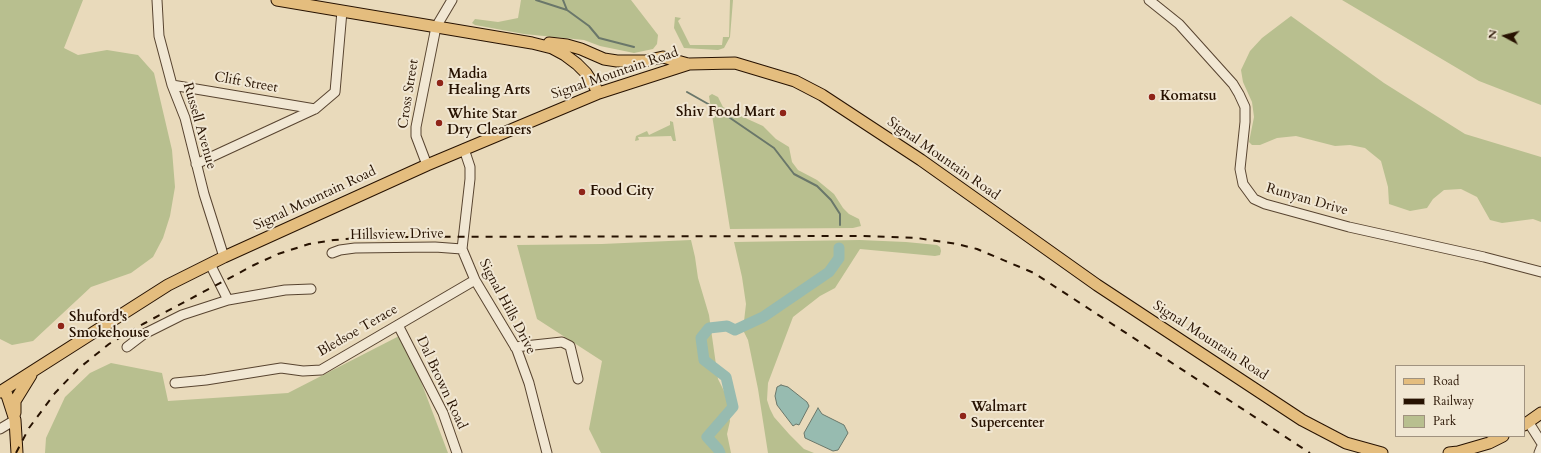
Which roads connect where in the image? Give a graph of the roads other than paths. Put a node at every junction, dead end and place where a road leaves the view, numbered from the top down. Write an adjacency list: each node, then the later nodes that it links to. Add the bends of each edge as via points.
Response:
1 (157, 0): 9 (street, Russell Avenue, via 159,36)
2 (277, 0): 5 (main road)
3 (452, 0): 6 (street, Cross Street)
4 (1149, 0): 19 (street, Runyan Drive, via 1179,24 1239,94 1245,107 1240,170 1243,184 1254,199 1264,204 1349,226)
5 (342, 11): 6 (main road); 11 (street, via 335,92)
6 (436, 27): 7 (main road); 14 (street, Cross Street, via 416,127 416,136)
7 (532, 42): 8 (main road, via 567,45 617,61 645,61 663,57); 10 (main road, via 565,55 586,73)
8 (688, 64): 10 (main road, Signal Mountain Road); 40 (main road, Signal Mountain Road, via 735,62 795,80 822,95 920,160 1098,285 1302,420 1346,443)
9 (172, 85): 11 (street, Clift Street); 13 (street, Russell Avenue, via 185,118)
10 (599, 92): 12 (main road, Signal Mountain Road)
11 (315, 109): 13 (street)
12 (464, 148): 14 (main road, Signal Mountain Road); 15 (street, Signal Hills Drive, via 470,167 470,179)
13 (196, 164): 17 (street, Russell Avenue)
14 (427, 165): 17 (main road, Signal Mountain Road)
15 (462, 248): 16 (street, Hillsview Drive, via 355,248); 20 (street, Signal Hills Drive)
16 (332, 253)
17 (224, 257): 18 (main road, Signal Mountain Road)
18 (210, 264): 22 (street); 26 (main road, Signal Mountain Road, via 168,285)
19 (1541, 272)
20 (474, 280): 23 (street, Bledsoe Terace); 25 (street, Signal Hills Drive)
21 (311, 289): 22 (street, via 285,290)
22 (228, 300): 24 (street, via 182,315 144,334)
23 (398, 325): 28 (street, Bledsoe Terace, via 321,370 281,368); 38 (street, Dal Brown Road, via 443,414)
24 (127, 346)
25 (516, 347): 27 (street, via 562,342 570,346); 39 (street, Signal Hills Drive, via 529,383)
26 (33, 372): 29 (main road, Signal Mountain Road); 31 (main road, via 16,402)
27 (578, 379)
28 (175, 383)
29 (3, 391): 31 (main road)
30 (1541, 413): 32 (main road)
31 (15, 420): 33 (street); 37 (main road)
32 (1526, 424): 35 (street)
33 (0, 429)
34 (1501, 437): 41 (main road, via 1489,443)
35 (1541, 442)
36 (1541, 448): 42 (street)
37 (17, 453)
38 (457, 453)
39 (547, 453)
40 (1382, 453)
41 (1449, 453)
42 (1539, 453)

